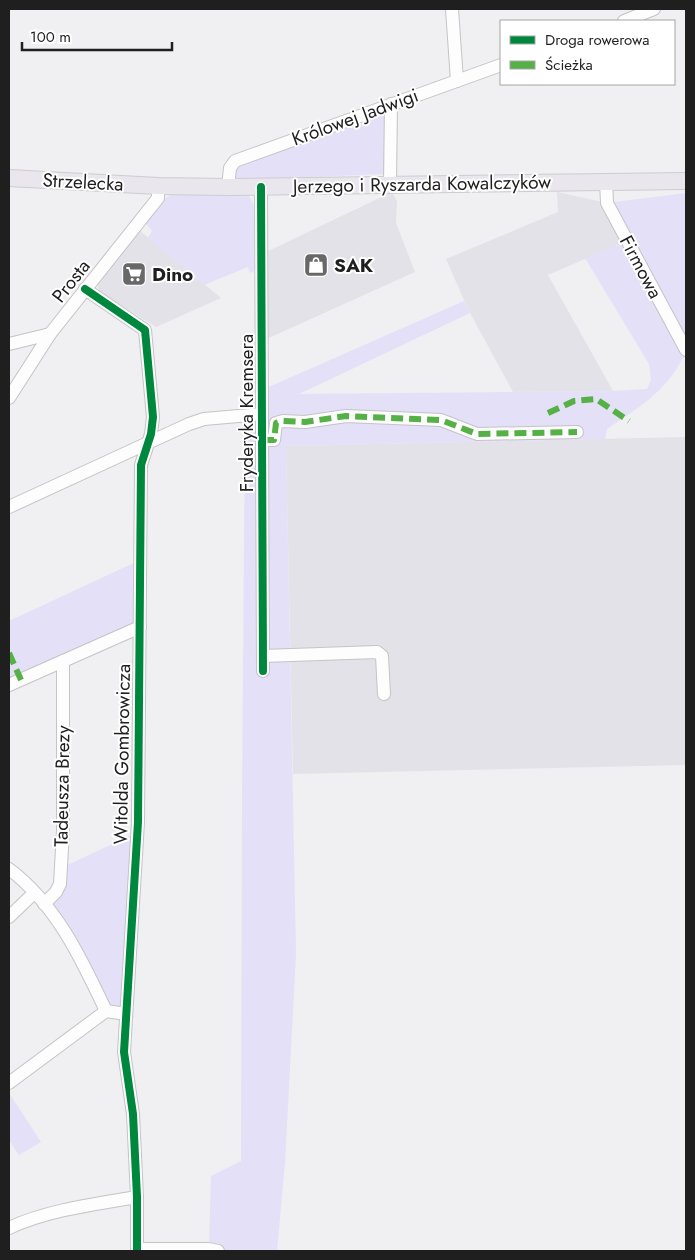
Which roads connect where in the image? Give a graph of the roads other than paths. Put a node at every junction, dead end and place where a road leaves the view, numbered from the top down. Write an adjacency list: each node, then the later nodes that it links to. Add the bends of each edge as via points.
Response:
1 (452, 9): 5 (street)
2 (654, 9): 3 (street)
3 (626, 20)
4 (500, 65): 5 (street, Królowej Jadwigi)
5 (457, 81): 6 (street, Królowej Jadwigi)
6 (391, 104): 10 (street); 13 (street, Królowej Jadwigi, via 235,161 230,168)
7 (9, 178): 11 (main road, Strzelecka)
8 (606, 181): 9 (main road, Jerzego i Ryszarda Kowalczyków); 10 (main road, Jerzego i Ryszarda Kowalczyków); 17 (street, Firmowa, via 607,203)
9 (686, 181)
10 (390, 184): 12 (main road, Jerzego i Ryszarda Kowalczyków)
11 (158, 186): 13 (main road, Jerzego i Ryszarda Kowalczyków); 14 (street, Prosta, via 158,198)
12 (261, 186): 13 (main road, Jerzego i Ryszarda Kowalczyków); 19 (street, Fryderyka Kremsera)
13 (228, 187)
14 (85, 289): 15 (street, Prosta); 22 (street, Witolda Gombrowicza, via 145,330 152,417)
15 (50, 334): 16 (street); 18 (street, Prosta)
16 (9, 344)
17 (686, 350)
18 (9, 398)
19 (262, 414): 21 (street, Fryderyka Kremsera); 22 (street, Fryderyka Kremsera, via 204,419)
20 (577, 432): 21 (street, via 477,434 441,420 346,416 283,421 276,423 274,440)
21 (262, 440): 25 (street, Fryderyka Kremsera)
22 (149, 442): 23 (street, Fryderyka Kremsera); 24 (street, Witolda Gombrowicza, via 141,465)
23 (9, 507)
24 (140, 627): 26 (street); 35 (street, Witolda Gombrowicza, via 138,822)
25 (263, 656): 27 (street, Fryderyka Kremsera); 29 (street, via 377,652 382,656)
26 (63, 661): 28 (street); 32 (street, Tadeusza Brezy, via 60,884)
27 (263, 671)
28 (9, 685)
29 (384, 694)
30 (9, 869): 31 (street)
31 (34, 893): 32 (street); 33 (street)
32 (44, 904): 34 (street, via 83,960)
33 (9, 917)
34 (106, 1011): 35 (street); 36 (street)
35 (126, 1014): 37 (street, Witolda Gombrowicza, via 124,1052 133,1114)
36 (9, 1083)
37 (137, 1196): 38 (street, via 49,1215); 39 (street, Witolda Gombrowicza)
38 (9, 1228)
39 (137, 1250): 40 (street)
40 (218, 1251)

